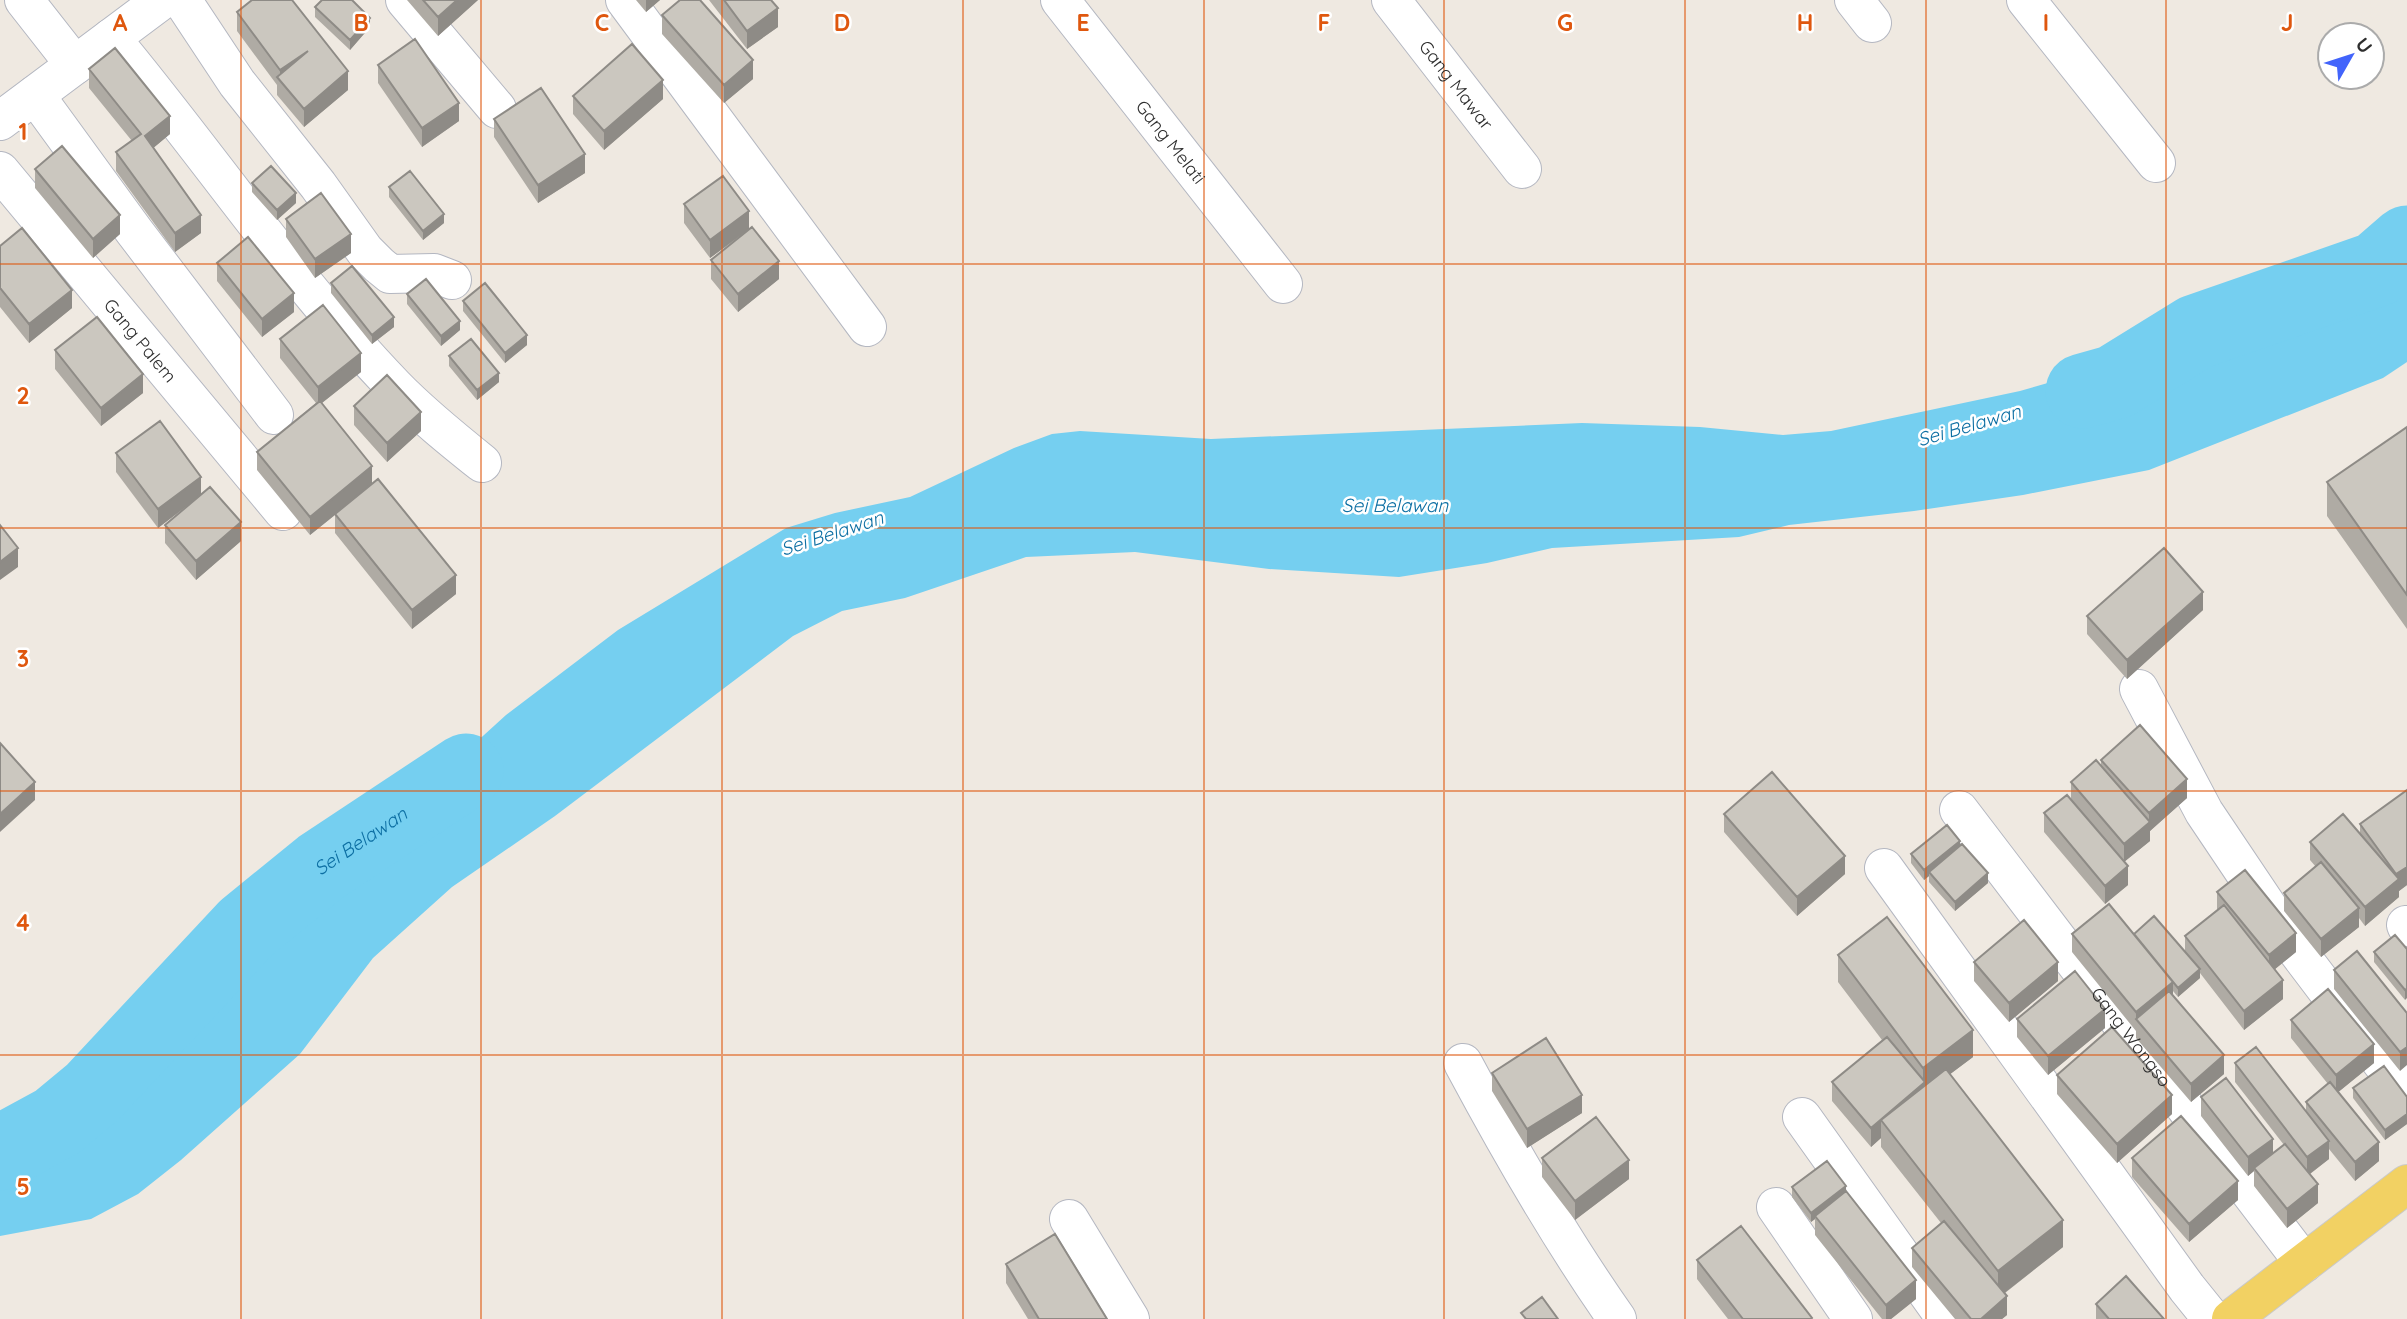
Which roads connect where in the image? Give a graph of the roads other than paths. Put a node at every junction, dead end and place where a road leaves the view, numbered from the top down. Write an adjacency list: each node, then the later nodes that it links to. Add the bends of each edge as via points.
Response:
1 (24, 0): 10 (street)
2 (162, 0): 9 (street)
3 (181, 0): 17 (street, via 237,83 365,251 390,274 434,273)
4 (405, 0): 12 (street)
5 (625, 0): 19 (street)
6 (1060, 0): 18 (street, Gang Melati)
7 (1391, 0): 15 (street, Gang Mawar)
8 (2026, 0): 14 (street)
9 (111, 38): 10 (street); 21 (street, via 337,323 404,396)
10 (75, 65): 11 (street)
11 (35, 95): 13 (street); 20 (street)
12 (497, 109)
13 (0, 121)
14 (2156, 163)
15 (1522, 169)
16 (0, 171): 22 (street, Gang Palem)
17 (452, 280)
18 (1283, 284)
19 (867, 327)
20 (274, 415)
21 (482, 463)
22 (283, 511)
23 (2139, 690): 27 (street, via 2204,812 2298,952)
24 (1959, 810): 32 (street, Gang Wongso)
25 (1884, 867): 37 (street)
26 (1463, 1063): 34 (street, via 1584,1272)
27 (2407, 1096)
28 (1802, 1117): 36 (street)
29 (2407, 1184): 32 (main road)
30 (1776, 1207): 35 (street)
31 (1069, 1219): 33 (street)
32 (2304, 1263): 38 (main road)
33 (1130, 1319)
34 (1617, 1319)
35 (1853, 1319)
36 (1946, 1319)
37 (2212, 1319)
38 (2231, 1319)

